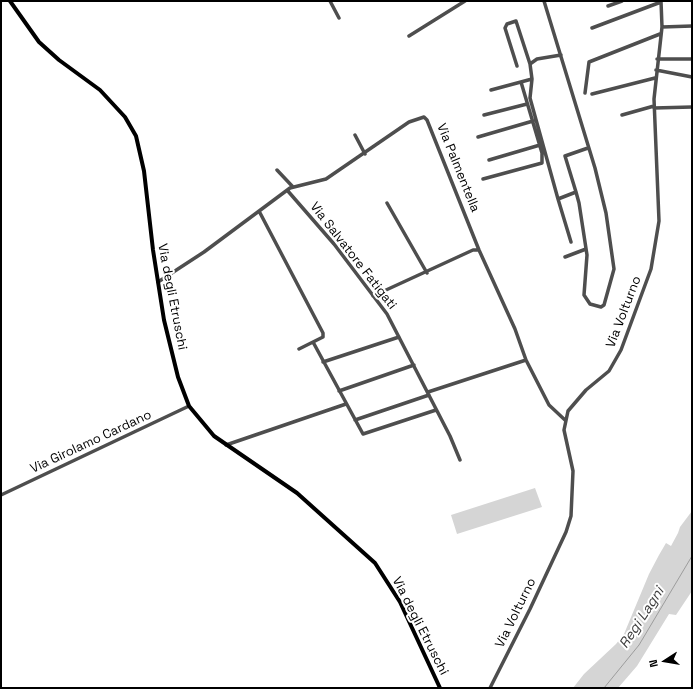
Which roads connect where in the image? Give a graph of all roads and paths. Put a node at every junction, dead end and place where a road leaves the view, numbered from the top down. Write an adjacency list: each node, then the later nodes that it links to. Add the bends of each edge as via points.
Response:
1 (10, 1): 52 (main road, Via degli Etruschi, via 48,51 100,90 132,128 142,158)
2 (330, 1): 8 (street)
3 (465, 1): 13 (street)
4 (544, 1): 14 (street)
5 (622, 1): 7 (street)
6 (661, 1): 10 (street, Via Volturno); 11 (street)
7 (608, 6)
8 (339, 18)
9 (692, 26): 10 (street)
10 (662, 27): 12 (street, Via Volturno)
11 (592, 28)
12 (660, 34): 15 (street, Via Volturno); 25 (street, via 589,62)
13 (409, 36)
14 (561, 55): 17 (street, via 537,59); 36 (street)
15 (657, 59): 16 (street); 19 (street, Via Volturno)
16 (692, 59)
17 (530, 64): 18 (street, via 516,21 507,24 505,28); 22 (street)
18 (517, 66)
19 (656, 70): 20 (street); 21 (street, Via Volturno)
20 (692, 77)
21 (655, 78): 26 (street); 28 (street, Via Volturno)
22 (532, 79): 23 (street); 44 (street, via 530,98)
23 (521, 82): 24 (street); 27 (street)
24 (491, 90)
25 (585, 93)
26 (592, 94)
27 (527, 104): 30 (street); 32 (street)
28 (654, 107): 29 (street); 31 (street); 66 (street, Via Volturno, via 659,222 651,269 621,350 609,371 586,390 568,411)
29 (692, 107)
30 (484, 115)
31 (622, 115)
32 (532, 121): 34 (street); 35 (street)
33 (355, 134): 37 (street)
34 (478, 137)
35 (540, 145): 38 (street); 40 (street, via 542,163)
36 (588, 148): 43 (street, via 565,156); 48 (street, via 606,213 614,269 604,305 601,307 590,304 584,295)
37 (364, 154): 41 (street, Via Palmentella, via 326,179); 49 (street, Via Palmentella, via 409,122 421,117 426,118)
38 (489, 160)
39 (277, 170): 41 (street)
40 (483, 179)
41 (292, 187): 42 (street, Via Palmentella)
42 (287, 190): 46 (street, Via Palmentella); 53 (street, Via Salvatore Fatigati, via 334,244)
43 (576, 192): 44 (street); 48 (street)
44 (558, 199): 47 (street)
45 (387, 203): 51 (street)
46 (259, 211): 52 (street, Via Palmentella); 55 (street, via 323,333 323,337)
47 (571, 242)
48 (586, 249): 50 (street)
49 (479, 250): 51 (street, via 473,250); 57 (street, Via Palmentella, via 515,329)
50 (565, 258)
51 (427, 273): 53 (street)
52 (158, 282): 63 (main road, Via degli Etruschi, via 168,338 182,388)
53 (373, 296): 54 (street, Via Salvatore Fatigati)
54 (399, 337): 58 (street); 59 (street, Via Salvatore Fatigati)
55 (313, 342): 56 (street); 58 (street)
56 (300, 349)
57 (526, 360): 61 (street); 66 (street, Via Palmentella, via 550,405)
58 (323, 362): 60 (street)
59 (414, 365): 60 (street); 61 (street, Via Salvatore Fatigati)
60 (339, 391): 62 (street)
61 (428, 393): 64 (street, Via Salvatore Fatigati); 65 (street)
62 (346, 404): 65 (street); 67 (street)
63 (190, 406): 67 (main road, Via degli Etruschi, via 214,436); 69 (street, Via Girolamo Cardano)
64 (436, 410): 65 (street, via 364,434); 68 (street, Via Salvatore Fatigati, via 458,451)
65 (355, 420)
66 (565, 420): 71 (street, Via Volturno, via 564,430 573,471 570,516 566,532)
67 (226, 445): 70 (main road, Via degli Etruschi, via 297,493 375,563 400,602)
68 (460, 460)
69 (1, 495)
70 (440, 688)
71 (490, 688)

